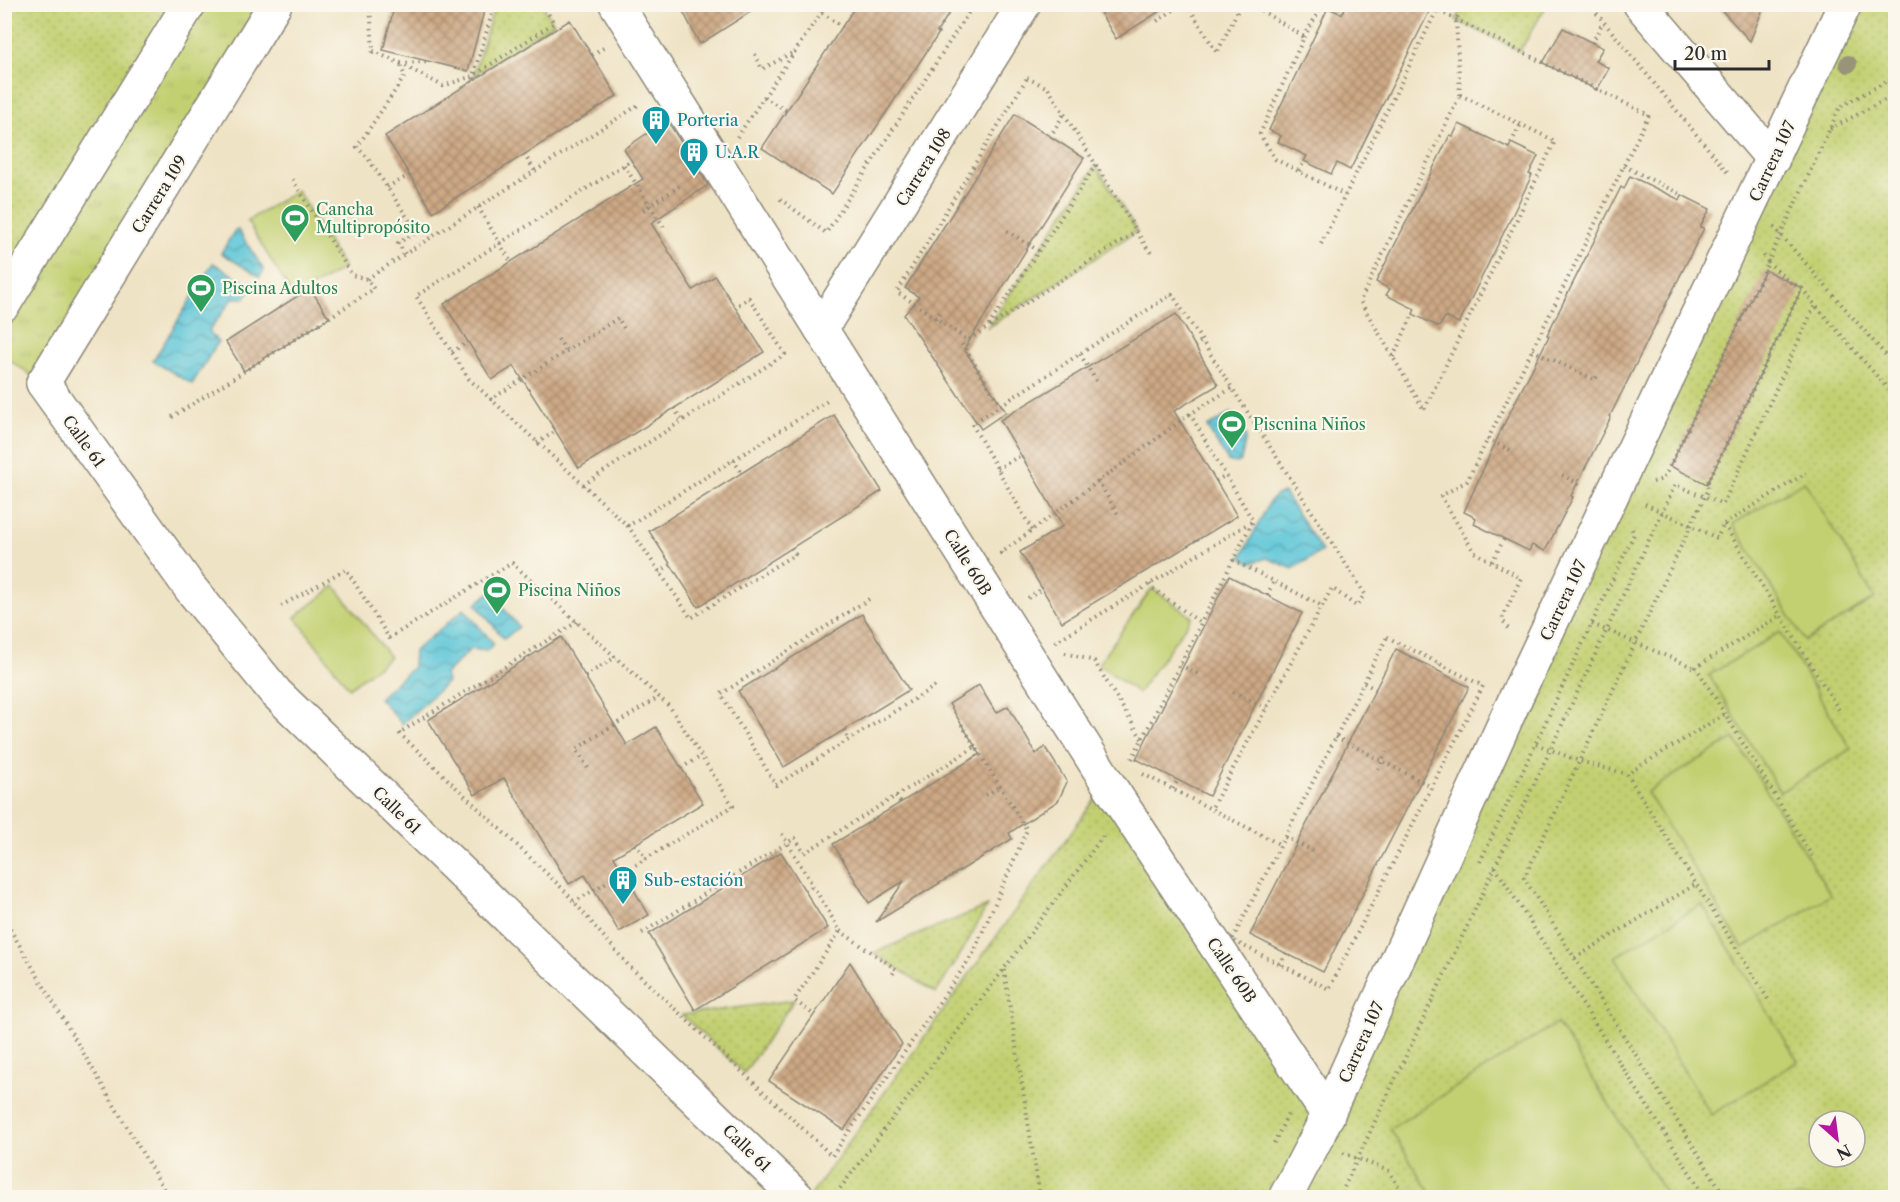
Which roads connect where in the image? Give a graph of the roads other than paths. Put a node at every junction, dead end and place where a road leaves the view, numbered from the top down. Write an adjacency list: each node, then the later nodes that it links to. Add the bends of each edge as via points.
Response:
1 (189, 4): 8 (street)
2 (275, 4): 10 (street, Carrera 109)
3 (616, 4): 9 (street, Calle 60B)
4 (1024, 4): 9 (street, Carrera 108)
5 (1640, 4): 7 (street)
6 (1845, 4): 7 (street, Carrera 107)
7 (1773, 159): 11 (street, Carrera 107, via 1517,695)
8 (4, 304)
9 (821, 330): 11 (street, Calle 60B, via 1107,782)
10 (43, 383): 12 (street, Calle 61, via 191,589 276,693)
11 (1328, 1114): 13 (street, Carrera 107)
12 (798, 1197)
13 (1285, 1197)

